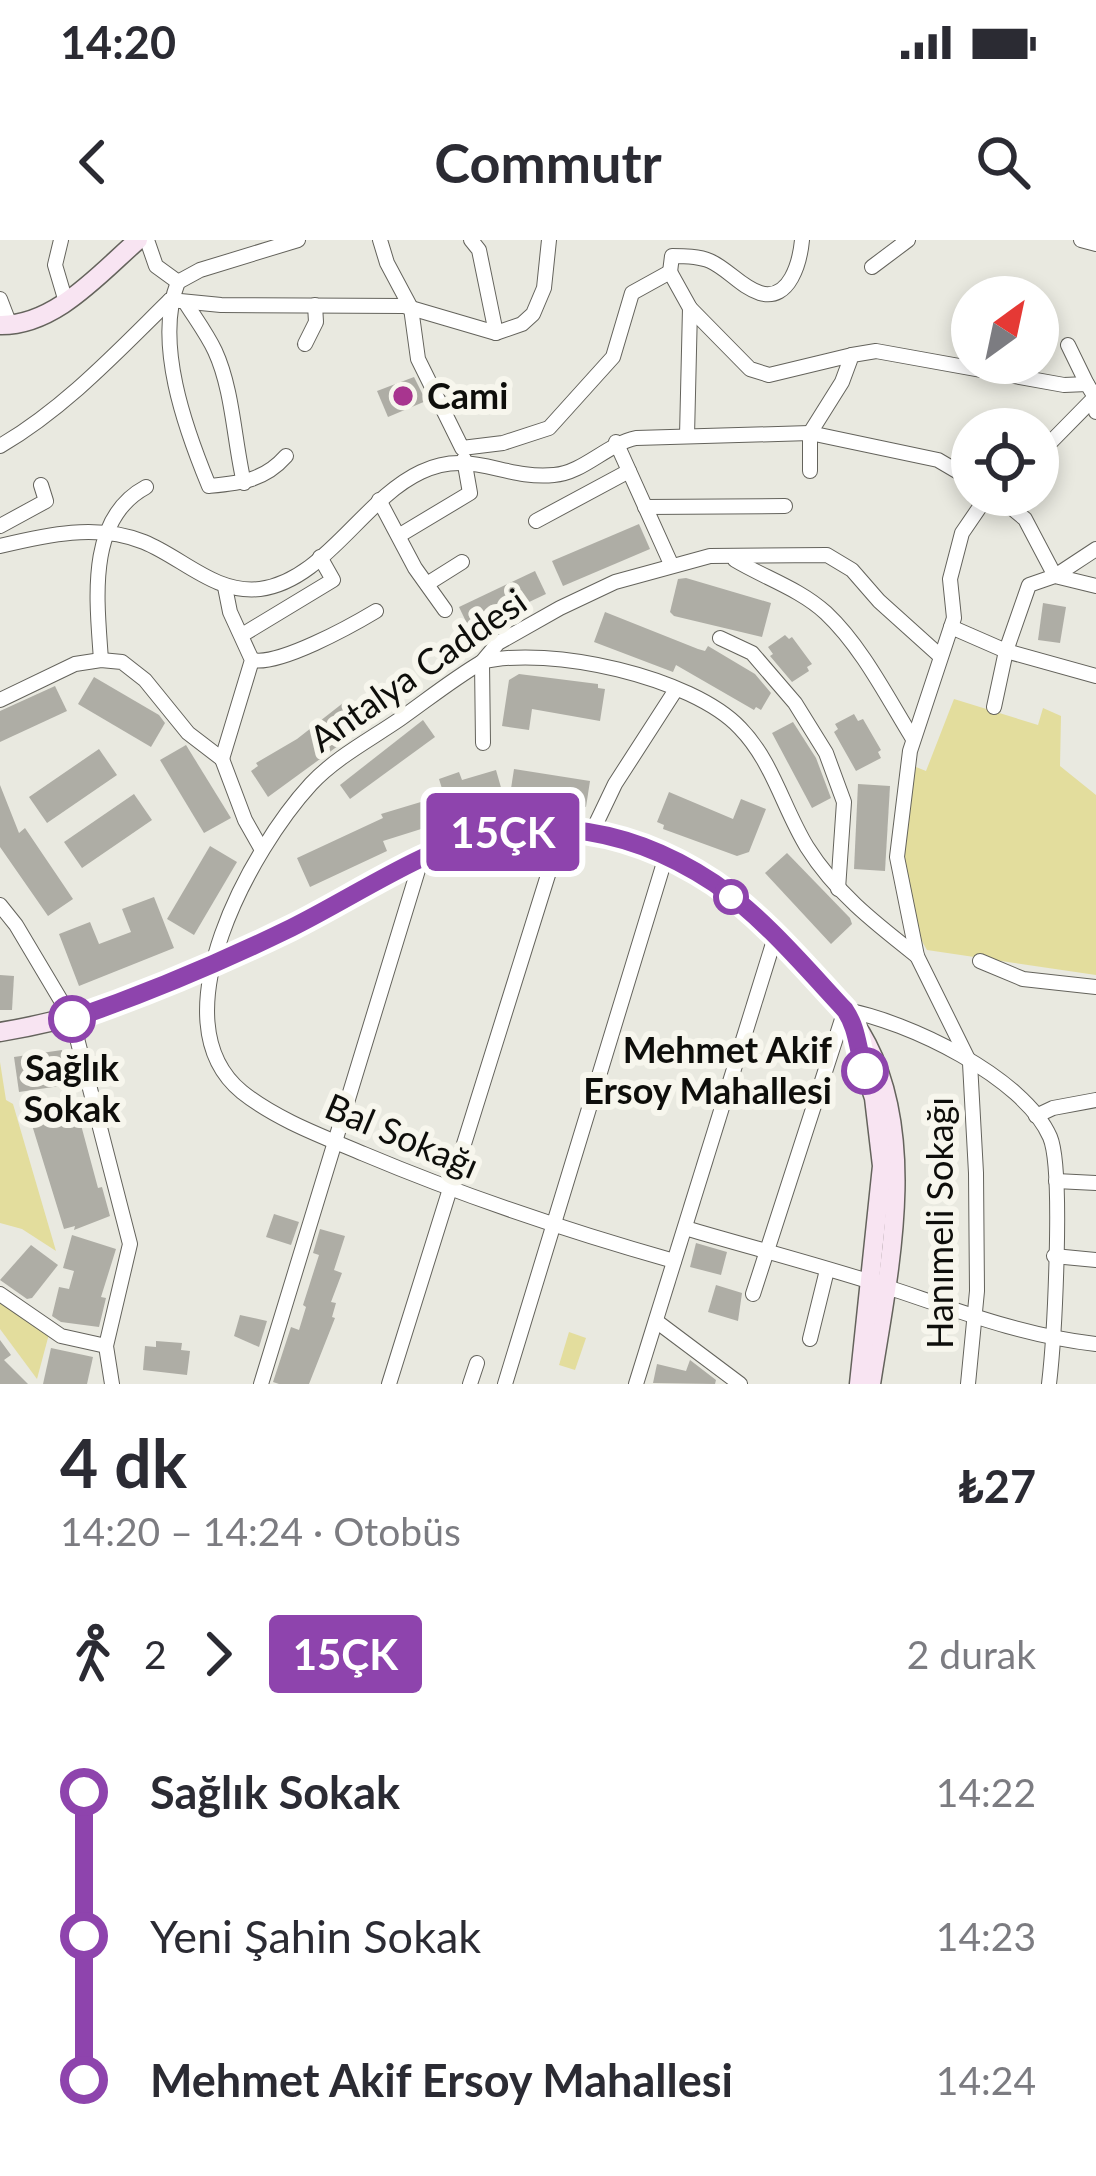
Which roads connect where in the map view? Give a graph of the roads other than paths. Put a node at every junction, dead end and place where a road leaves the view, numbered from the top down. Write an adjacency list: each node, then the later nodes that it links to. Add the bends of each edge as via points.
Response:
1 (61, 240): 18 (street, via 55,265)
2 (137, 240): 18 (main road)
3 (147, 240): 15 (street, via 156,266)
4 (298, 240): 12 (street)
5 (380, 240): 20 (street)
6 (471, 240): 23 (street)
7 (549, 240): 23 (street, via 533,314)
8 (802, 240): 13 (street, via 789,281 763,294 708,260)
9 (908, 240): 14 (street)
10 (1081, 240): 11 (street)
11 (1096, 244)
12 (256, 246): 15 (street)
13 (671, 256): 21 (street); 34 (street, via 632,293 613,357 549,428)
14 (872, 267)
15 (178, 282): 17 (street)
16 (0, 299): 22 (street)
17 (178, 301): 19 (street); 33 (street); 39 (street, via 215,352); 39 (street, via 166,337 195,452 209,486)
18 (66, 302): 22 (main road)
19 (315, 305): 20 (street); 24 (street)
20 (411, 308): 23 (street); 34 (street, via 418,358)
21 (690, 308): 26 (street, via 750,369 769,375); 31 (street)
22 (5, 325)
23 (496, 332)
24 (304, 344)
25 (1068, 345): 27 (street)
26 (852, 355): 27 (street, via 876,351); 30 (street)
27 (1092, 392): 28 (street); 29 (street)
28 (1096, 412)
29 (1059, 430)
30 (810, 433): 31 (street); 36 (street); 38 (street)
31 (687, 436): 32 (street)
32 (616, 442): 34 (street, via 562,475 532,476); 37 (street)
33 (0, 446)
34 (463, 455): 42 (street); 50 (street, via 470,494)
35 (286, 456): 39 (street)
36 (951, 468)
37 (629, 471): 44 (street); 47 (street)
38 (810, 471)
39 (244, 483)
40 (41, 485): 48 (street, via 46,501)
41 (146, 487): 49 (street, via 126,498)
42 (379, 500): 50 (street); 53 (street)
43 (785, 506): 44 (street)
44 (645, 507): 56 (street)
45 (975, 516): 63 (street, via 962,533 950,579)
46 (1021, 516): 57 (street)
47 (536, 521)
48 (0, 526)
49 (106, 532): 51 (street); 60 (street, via 143,541); 68 (street)
50 (400, 535): 58 (street)
51 (0, 546)
52 (1096, 549): 57 (street)
53 (320, 557): 60 (street, via 262,589); 64 (street, via 333,580)
54 (731, 557): 56 (street, Antalya Caddesi); 67 (street, Antalya Caddesi, via 826,555 853,570); 75 (street, via 827,614)
55 (462, 562): 58 (street)
56 (671, 564): 70 (street, Antalya Caddesi, via 560,608 498,643)
57 (1055, 576): 59 (street); 66 (street, via 1029,585)
58 (427, 584): 61 (street)
59 (1096, 586)
60 (225, 587): 64 (street)
61 (445, 610)
62 (376, 611): 69 (street, via 286,654)
63 (950, 627): 66 (street); 67 (street)
64 (242, 635): 69 (street)
65 (719, 638): 83 (street, via 752,653 826,752 844,802)
66 (1006, 651): 71 (street); 74 (street)
67 (939, 655): 75 (street)
68 (100, 660): 73 (street); 77 (street, via 122,662 145,680 188,733)
69 (252, 660): 77 (street)
70 (482, 662): 72 (street, via 550,658); 76 (street); 80 (street, Antalya Caddesi, via 315,779)
71 (1096, 676)
72 (675, 691): 79 (street); 83 (street, via 715,706 758,749 806,846)
73 (0, 700)
74 (994, 707)
75 (913, 739): 86 (street, via 897,857)
76 (483, 743)
77 (222, 759): 80 (street)
78 (563, 827): 79 (main road); 82 (main road, via 503,832); 99 (street)
79 (593, 830): 81 (main road)
80 (262, 850): 88 (street, Antalya Caddesi)
81 (665, 856): 85 (main road, via 716,885); 100 (street)
82 (422, 857): 88 (main road); 96 (street)
83 (838, 889): 86 (street)
84 (0, 905): 91 (street)
85 (775, 937): 90 (main road); 101 (street)
86 (917, 956): 93 (street)
87 (980, 961): 89 (street, via 1023,979)
88 (212, 966): 91 (main road); 96 (street, Bal Sokağı, via 216,1064 242,1092)
89 (1096, 987)
90 (845, 1010): 93 (street, via 878,1016); 102 (street); 107 (main road, via 877,1065 893,1120)
91 (72, 1019): 92 (main road); 115 (street, via 130,1244)
92 (0, 1031)
93 (970, 1063): 95 (street); 110 (street, Hanımeli Sokağı)
94 (1096, 1100): 95 (street)
95 (1036, 1116): 97 (street, via 1051,1139)
96 (337, 1142): 99 (street, Bal Sokağı); 119 (street)
97 (1056, 1181): 98 (street); 103 (street)
98 (1096, 1183)
99 (451, 1192): 100 (street, Bal Sokağı); 120 (street)
100 (553, 1227): 105 (street, Bal Sokağı); 122 (street)
101 (685, 1228): 102 (street); 105 (street)
102 (766, 1252): 106 (street); 109 (street)
103 (1054, 1256): 104 (street); 113 (street)
104 (1096, 1260)
105 (674, 1261): 111 (street)
106 (827, 1270): 107 (street); 112 (street)
107 (877, 1284): 110 (street); 124 (main road); 125 (main road)
108 (0, 1294): 115 (street, via 61,1336)
109 (753, 1294)
110 (974, 1318): 113 (street); 126 (street, Hanımeli Sokağı)
111 (656, 1321): 117 (street); 123 (street)
112 (810, 1339)
113 (1053, 1340): 114 (street); 127 (street)
114 (1096, 1344)
115 (106, 1346): 118 (street)
116 (477, 1363): 121 (street)
117 (731, 1381)
118 (112, 1384)
119 (261, 1384)
120 (389, 1384)
121 (470, 1384)
122 (505, 1384)
123 (636, 1384)
124 (859, 1384)
125 (871, 1384)
126 (968, 1384)
127 (1049, 1384)

